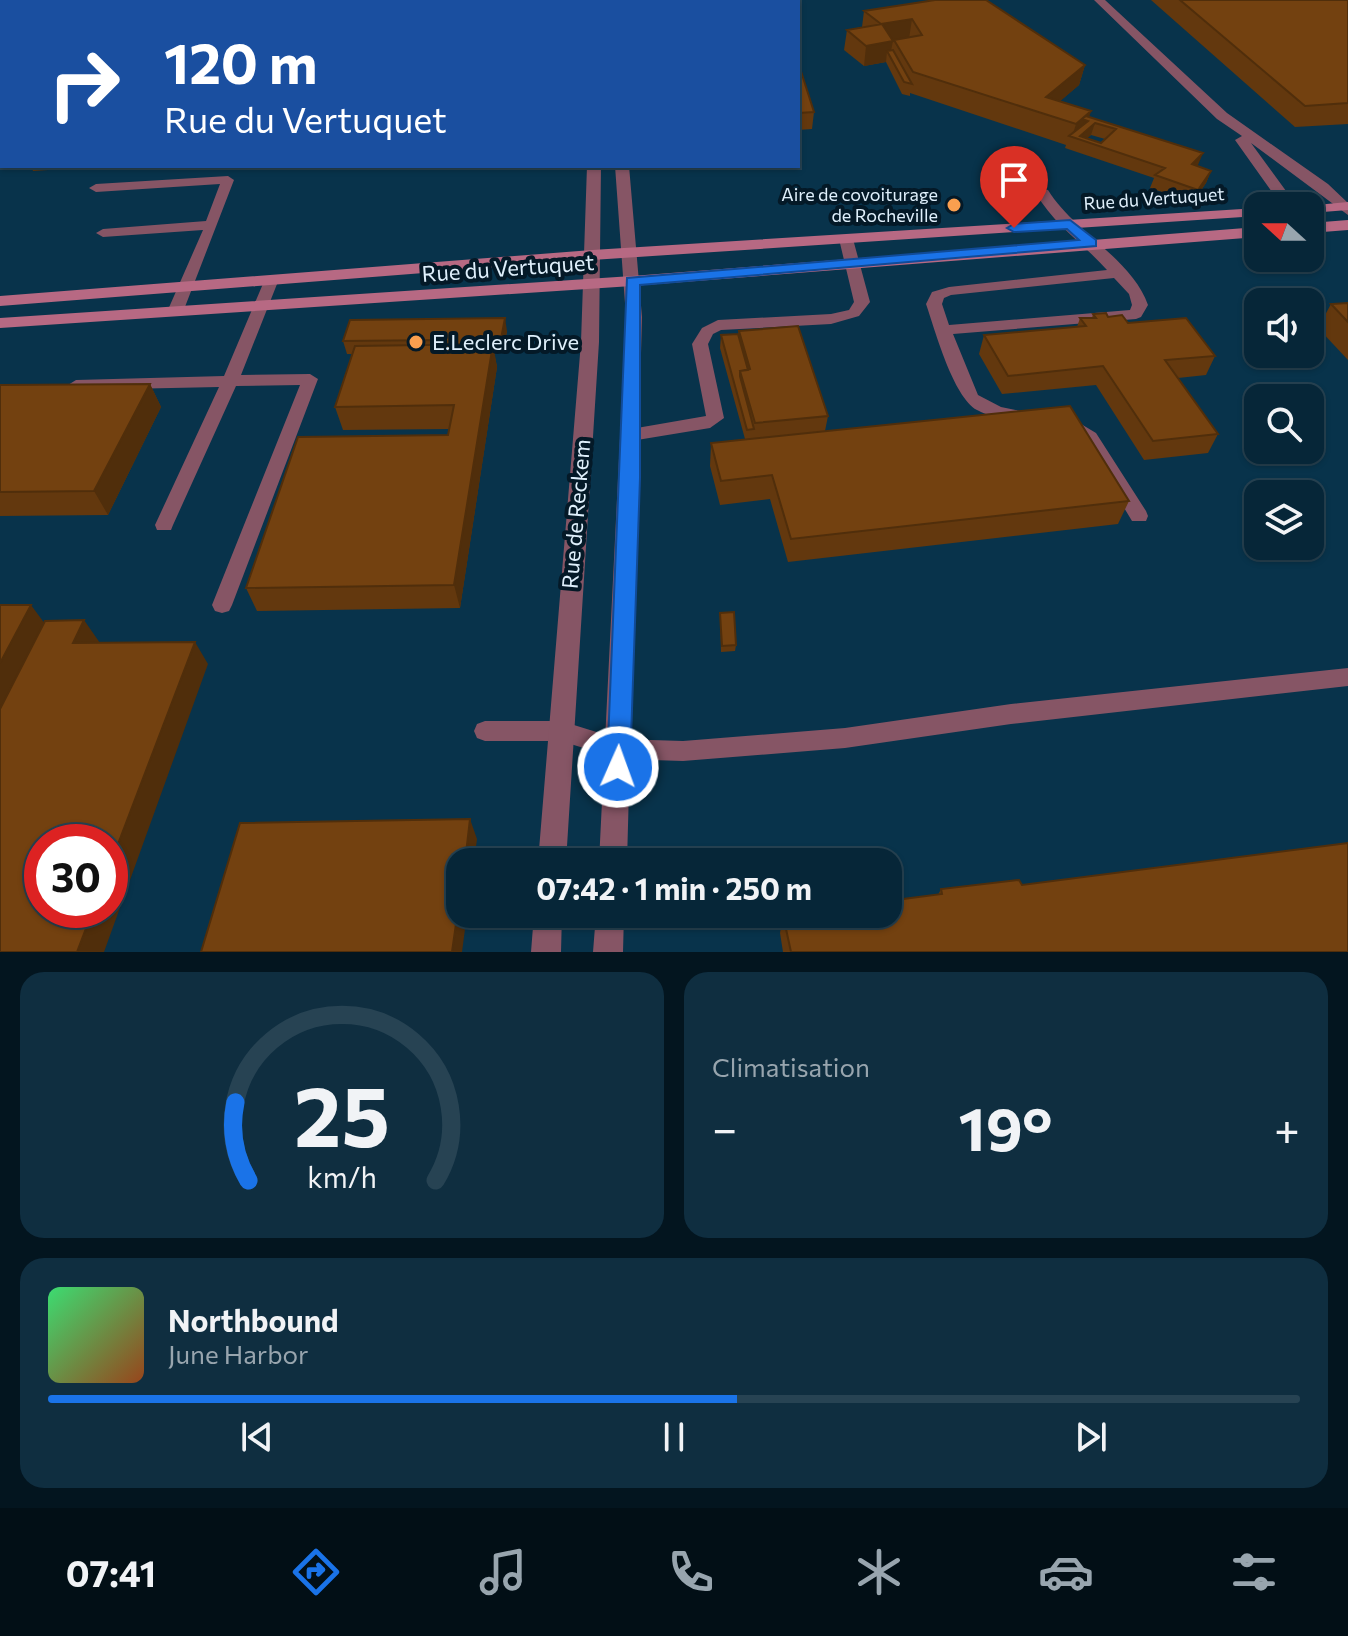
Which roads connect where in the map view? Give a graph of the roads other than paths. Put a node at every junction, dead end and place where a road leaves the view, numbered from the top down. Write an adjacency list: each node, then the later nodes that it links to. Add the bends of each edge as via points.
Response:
1 (1099, 0): 2 (street)
2 (1222, 116): 6 (street); 8 (street)
3 (594, 168): 20 (street, Rue de Reckem)
4 (622, 168): 19 (street)
5 (96, 188): 12 (lane, via 228,180)
6 (1279, 192)
7 (1043, 193): 11 (lane)
8 (1346, 208): 9 (street)
9 (1324, 209)
10 (1244, 213): 11 (street, Rue du Vertuquet)
11 (1070, 224): 17 (street, Rue du Vertuquet); 18 (lane)
12 (212, 225): 15 (lane); 26 (lane)
13 (1348, 225): 14 (street)
14 (1324, 227)
15 (103, 233)
16 (1244, 233): 18 (street, Rue du Vertuquet)
17 (846, 239): 19 (street, Rue du Vertuquet); 21 (lane)
18 (1091, 243): 21 (street, Rue du Vertuquet); 22 (lane)
19 (629, 252): 20 (street, Rue du Vertuquet); 24 (street)
20 (592, 255): 23 (street, Rue du Vertuquet); 25 (street, Rue de Reckem)
21 (854, 262): 24 (street, Rue du Vertuquet); 34 (lane, via 862,302 854,313 718,325 707,331 700,344 715,418)
22 (1116, 273): 31 (lane, via 949,291 937,295 934,304); 31 (lane, via 1136,293 1136,314)
23 (272, 279): 26 (street, Rue du Vertuquet); 28 (lane)
24 (632, 281): 25 (street, Rue du Vertuquet); 34 (street)
25 (591, 284): 28 (street, Rue du Vertuquet); 40 (street, Rue de Reckem)
26 (186, 286): 27 (street, Rue du Vertuquet); 29 (lane)
27 (0, 301)
28 (262, 307): 29 (street, Rue du Vertuquet); 32 (lane)
29 (175, 312): 30 (street, Rue du Vertuquet)
30 (0, 323)
31 (943, 330): 35 (lane, via 973,404 991,413 1073,425 1090,437)
32 (230, 379): 33 (lane); 36 (lane); 37 (lane, via 310,379)
33 (61, 385)
34 (631, 435): 41 (street)
35 (1139, 516)
36 (164, 525)
37 (222, 605)
38 (1348, 677): 41 (lane, via 845,738 683,751)
39 (485, 731): 40 (lane)
40 (561, 731): 41 (lane); 42 (street, Rue de Reckem)
41 (619, 749): 43 (street)
42 (553, 848)
43 (614, 848)
44 (547, 928): 46 (street)
45 (609, 928): 47 (street)
46 (546, 952)
47 (608, 952)

